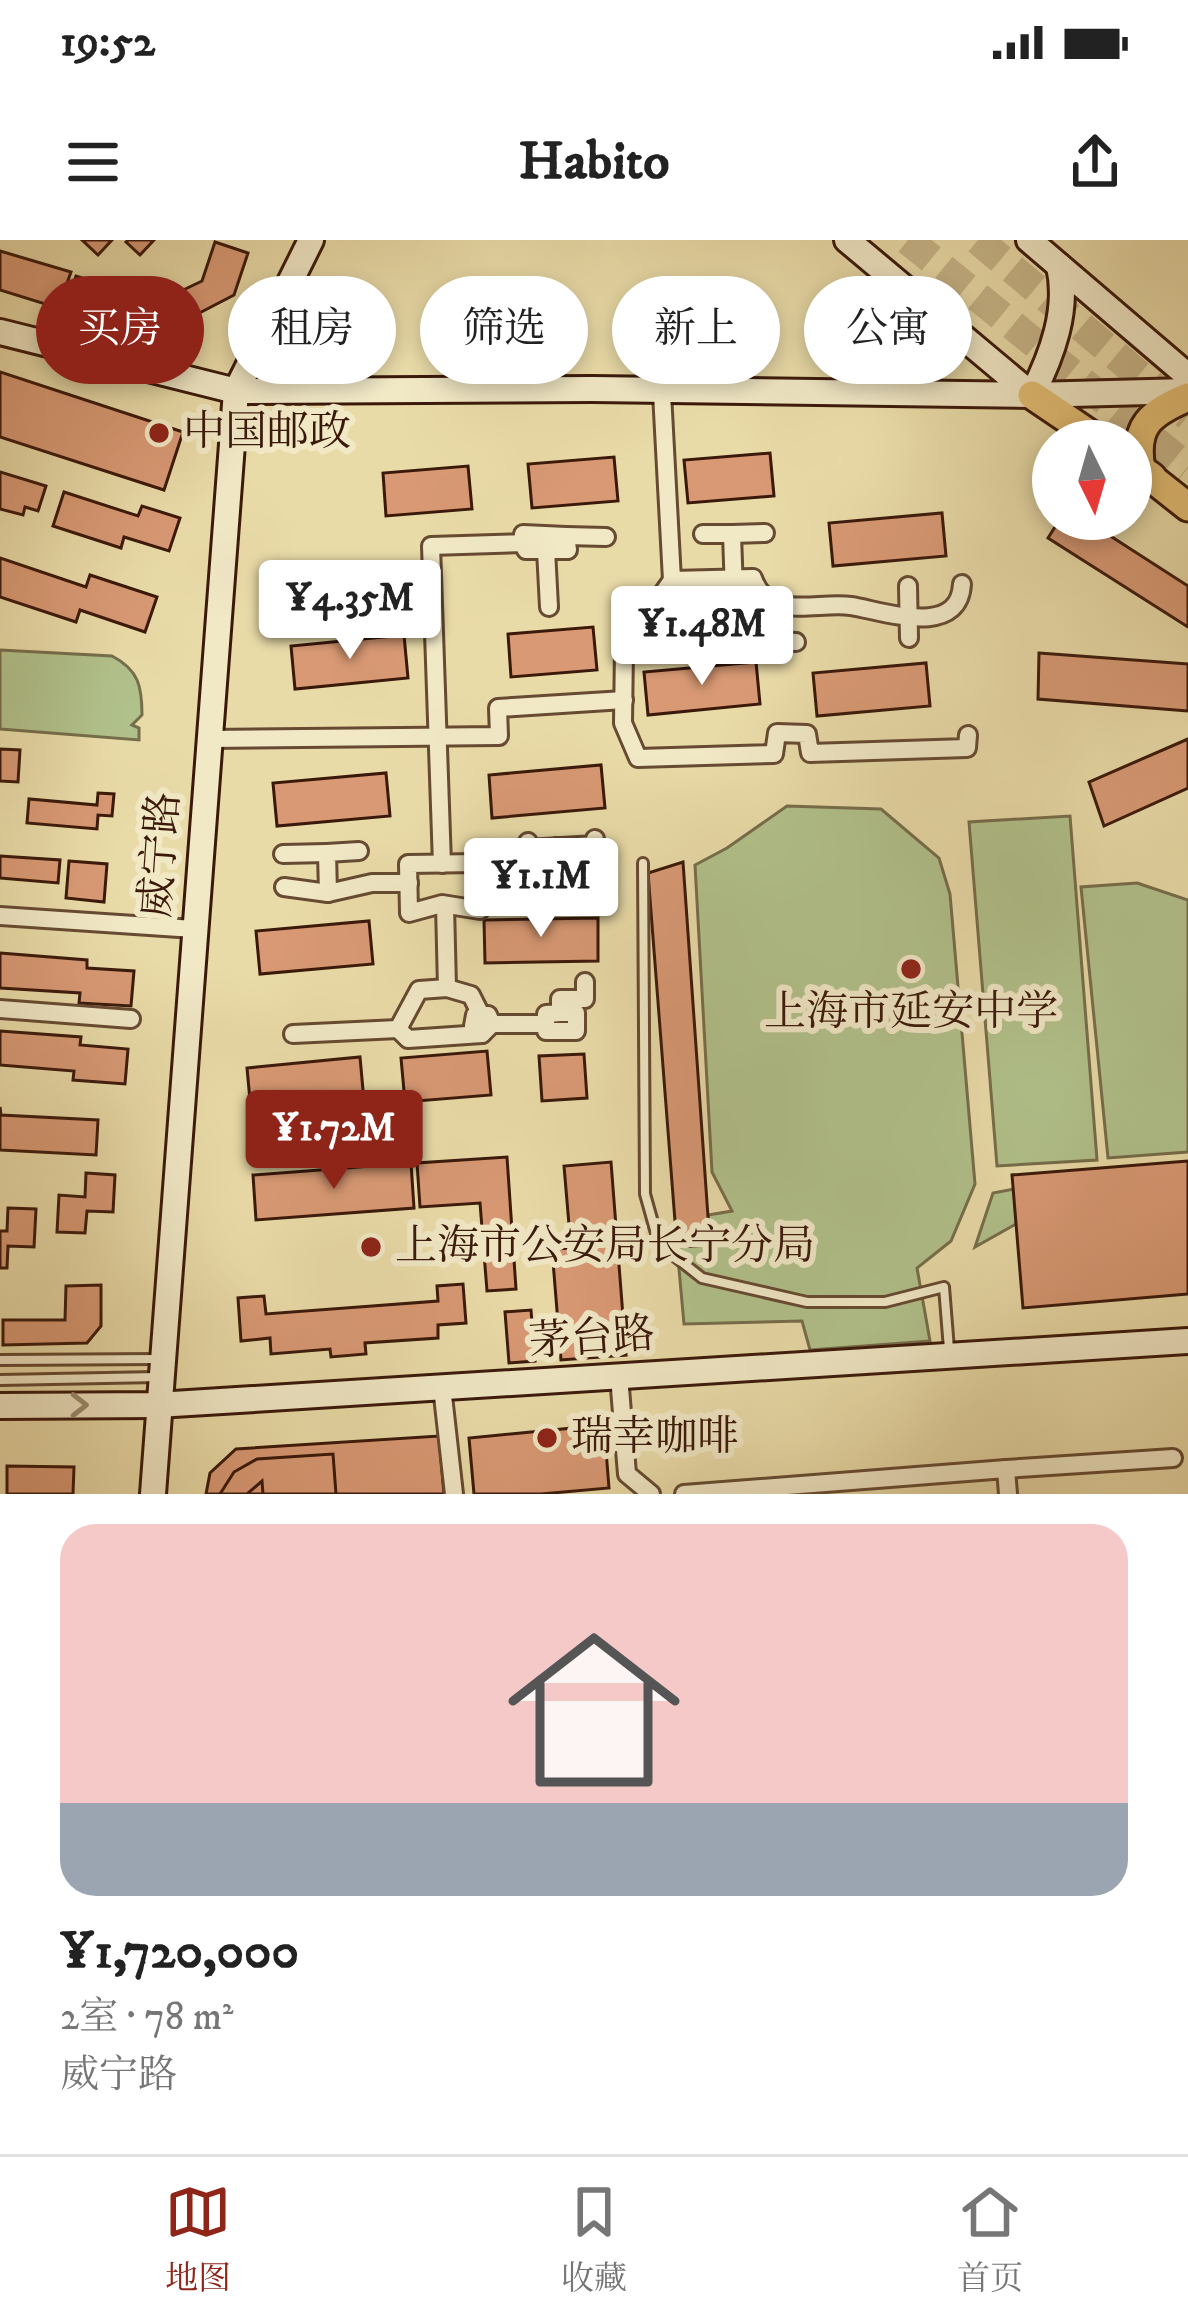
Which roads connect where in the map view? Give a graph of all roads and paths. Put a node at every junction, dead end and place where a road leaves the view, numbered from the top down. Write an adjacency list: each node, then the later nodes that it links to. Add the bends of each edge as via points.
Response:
1 (311, 240): 7 (main road, 威宁路)
2 (847, 240): 9 (main road)
3 (1029, 240): 4 (main road)
4 (1059, 266): 6 (main road); 9 (main road, via 1063,302)
5 (0, 332): 7 (main road)
6 (1188, 376)
7 (236, 392): 8 (main road); 32 (main road, 威宁路)
8 (662, 393): 9 (main road); 23 (street)
9 (1032, 394): 10 (main road); 11 (main road)
10 (1188, 394): 12 (main road)
11 (1070, 420)
12 (1147, 420)
13 (1152, 479): 14 (main road)
14 (1188, 508)
15 (765, 533): 17 (street)
16 (703, 534): 17 (street)
17 (732, 534): 22 (street)
18 (566, 536): 19 (street); 20 (street, via 523,534); 21 (street, via 568,550)
19 (606, 537)
20 (522, 543): 21 (street); 31 (street, via 431,545)
21 (547, 550): 26 (street)
22 (733, 579): 23 (street); 27 (street, via 753,578 758,592 787,606 848,596); 28 (street, via 735,621 762,640)
23 (672, 580): 29 (street, via 625,648)
24 (962, 584): 27 (street, via 953,608)
25 (908, 586): 27 (street)
26 (549, 607)
27 (910, 628)
28 (796, 642)
29 (624, 700): 30 (street, via 623,723 638,758 774,754 777,733 807,734 810,753 967,748); 31 (street, via 498,708 499,736)
30 (968, 734)
31 (438, 736): 32 (street); 40 (street)
32 (209, 739): 49 (main road, 威宁路)
33 (595, 839): 35 (street, via 596,845)
34 (528, 842): 35 (street, via 527,849)
35 (557, 847): 45 (street)
36 (358, 851): 37 (street)
37 (327, 853): 38 (street); 46 (street)
38 (283, 854)
39 (643, 863): 58 (lane, via 645,1194 659,1244 702,1278 808,1302 885,1303 944,1287)
40 (442, 864): 41 (street, via 479,863); 43 (street, via 408,864)
41 (481, 882): 45 (street); 47 (street, via 480,910)
42 (592, 882): 45 (street)
43 (409, 883): 46 (street); 47 (street, via 409,913)
44 (284, 887): 46 (street)
45 (560, 887)
46 (328, 893)
47 (445, 904): 51 (street)
48 (0, 916): 49 (street)
49 (194, 929): 60 (main road, 威宁路)
50 (585, 982): 55 (street, via 585,999 560,999 553,1019)
51 (447, 988): 54 (street, via 419,990); 55 (street, via 471,995)
52 (0, 1010): 53 (street)
53 (131, 1019)
54 (401, 1021): 55 (street, via 420,1025 420,1038); 56 (street)
55 (485, 1024)
56 (293, 1034)
57 (1188, 1341): 58 (main road, 茅台路)
58 (949, 1356): 61 (main road, 茅台路)
59 (0, 1360): 60 (lane)
60 (160, 1368): 62 (lane); 64 (main road, 威宁路)
61 (619, 1376): 63 (main road, 茅台路); 70 (street, via 627,1474)
62 (0, 1380)
63 (442, 1388): 64 (main road, 茅台路); 69 (street)
64 (158, 1405): 65 (main road, 茅台路, one-way to 64); 68 (main road, 威宁路)
65 (0, 1406)
66 (1173, 1458): 67 (street)
67 (1006, 1469): 71 (street); 72 (street)
68 (153, 1494)
69 (454, 1494)
70 (651, 1494)
71 (684, 1494)
72 (1008, 1494)

